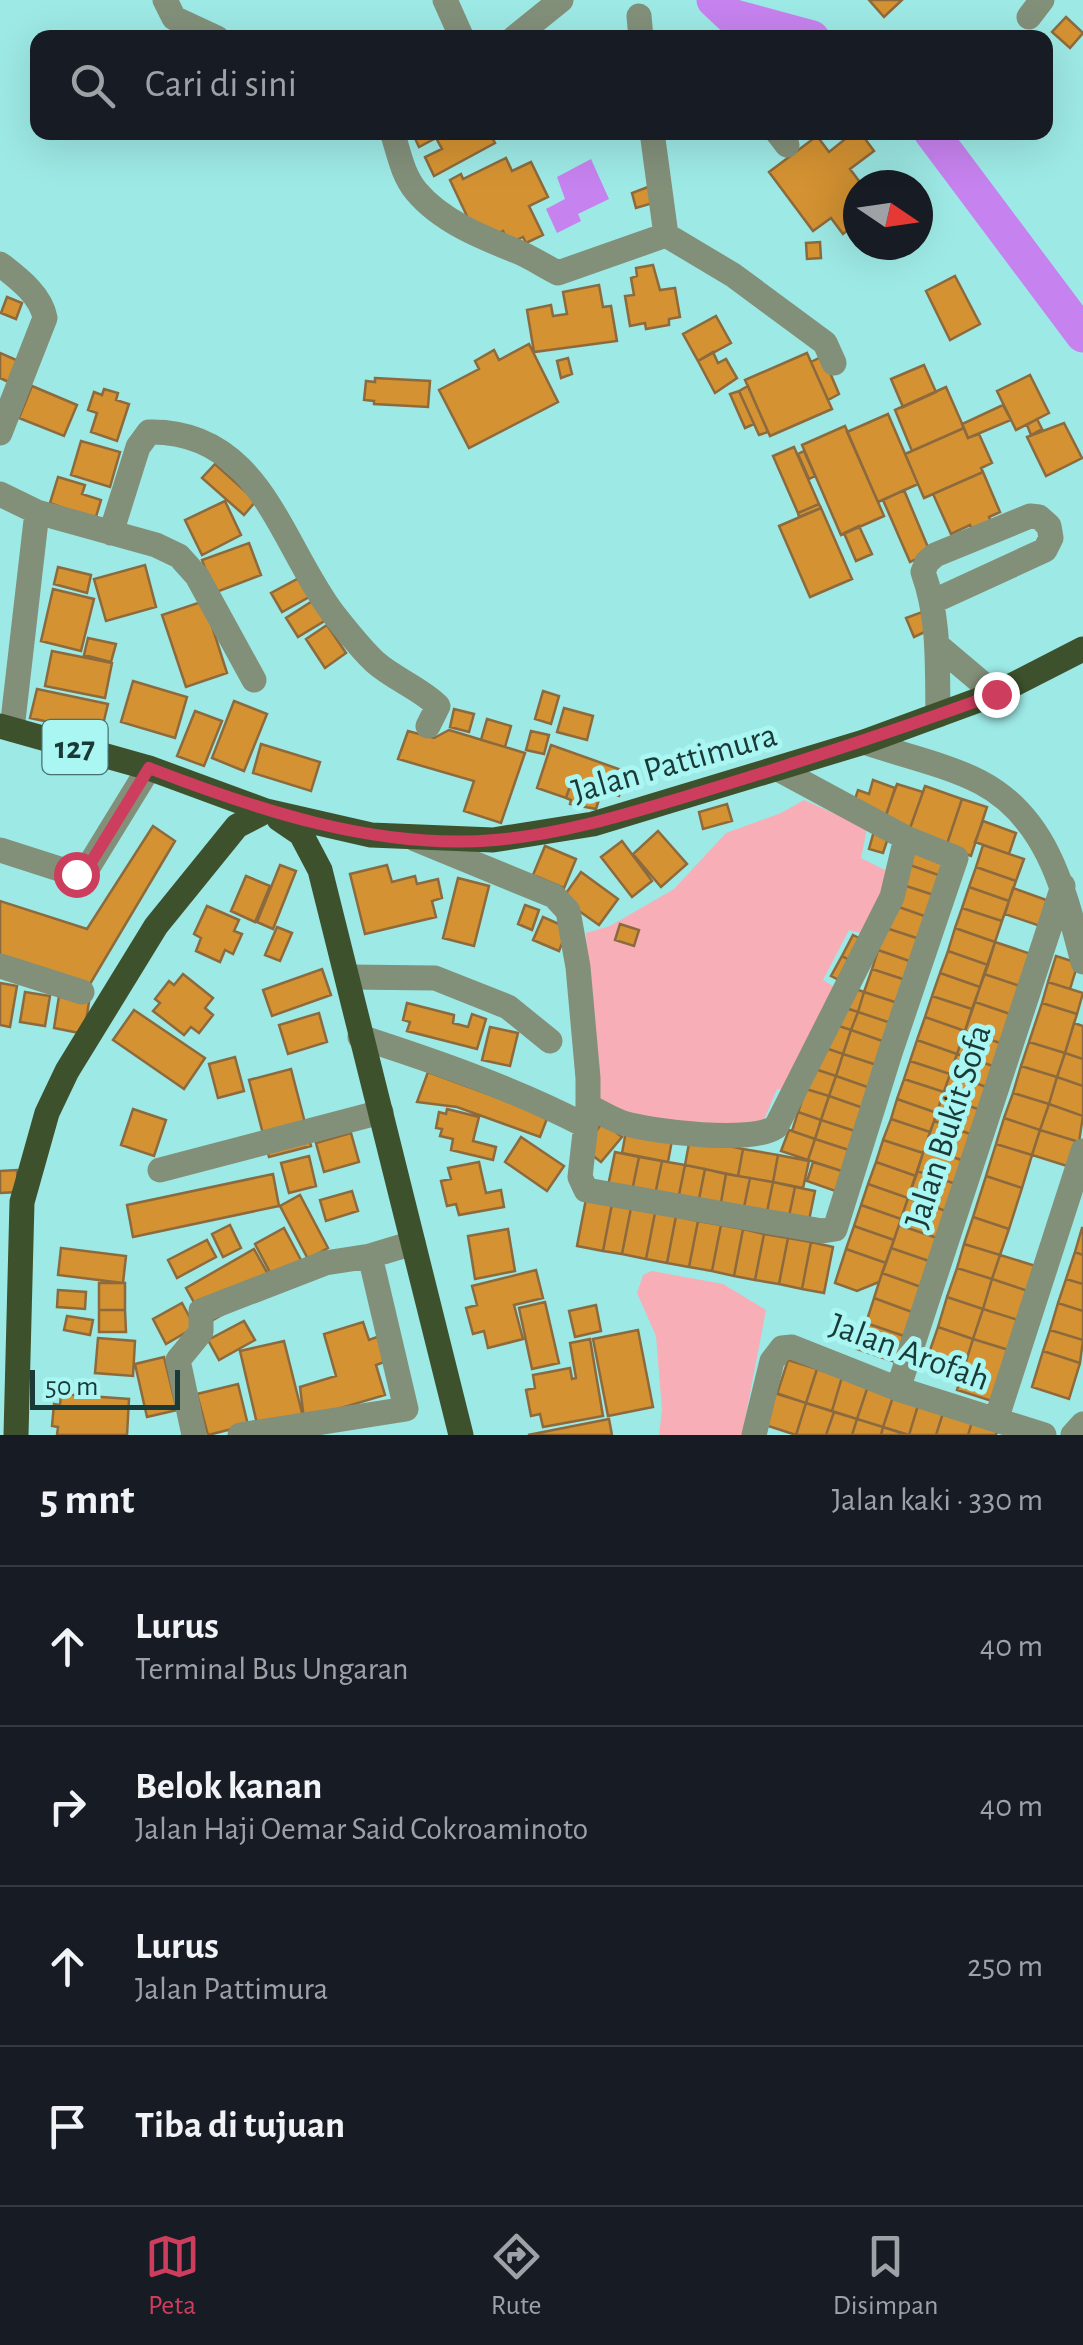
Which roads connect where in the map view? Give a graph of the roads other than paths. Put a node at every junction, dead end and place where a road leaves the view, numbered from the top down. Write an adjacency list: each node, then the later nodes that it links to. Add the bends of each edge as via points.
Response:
1 (164, 0): 4 (street, via 174,18)
2 (445, 0): 5 (street)
3 (561, 0): 6 (street)
4 (200, 30)
5 (458, 30)
6 (524, 30)
7 (394, 140): 9 (street, via 404,172 427,201 484,240 558,273)
8 (653, 140): 9 (street)
9 (666, 235): 11 (street, via 825,343)
10 (0, 264): 12 (street, via 33,294 45,318)
11 (834, 363)
12 (0, 433)
13 (0, 494): 14 (street)
14 (37, 512): 15 (street); 23 (street)
15 (111, 533): 19 (street, via 166,549 188,563); 22 (street, via 138,447 149,432 216,447 256,487 334,616 374,661 438,706)
16 (934, 601): 16 (street, via 923,572 936,555 1030,516 1049,526 1045,550); 17 (street)
17 (938, 645): 20 (street); 21 (street)
18 (1083, 650): 20 (main road, Jalan Pattimura / 127)
19 (254, 680)
20 (996, 694): 21 (main road, Jalan Pattimura / 127)
21 (938, 715): 24 (main road, Jalan Pattimura / 127)
22 (428, 726)
23 (6, 727): 25 (main road, 127)
24 (864, 742): 26 (main road, Jalan Pattimura / 127); 33 (street, via 979,782 1010,802 1036,831)
25 (149, 768): 27 (main road, 127); 31 (street, via 81,873)
26 (778, 769): 29 (main road, Jalan Pattimura / 127, via 556,832 493,840); 30 (street)
27 (266, 811): 28 (main road, Jalan Pattimura / 127); 32 (main road, via 301,834); 44 (main road, via 236,826 156,926 54,1099)
28 (371, 834): 29 (main road, Jalan Pattimura / 127); 32 (main road, via 339,843)
29 (410, 837): 41 (street, via 554,896 568,911 578,967)
30 (906, 838): 41 (street, via 886,911 776,1126 742,1138); 41 (street, via 956,858 835,1229 586,1190 580,1177)
31 (0, 850)
32 (320, 870): 36 (main road)
33 (1063, 886): 34 (street); 47 (street, Jalan Bukit Sofa)
34 (1083, 962)
35 (0, 966): 37 (street)
36 (348, 977): 38 (main road); 39 (street, via 435,978 508,1007)
37 (82, 992)
38 (360, 1037): 40 (main road); 41 (street)
39 (550, 1041)
40 (380, 1112): 43 (street); 45 (main road)
41 (586, 1115)
42 (1083, 1151): 49 (street)
43 (160, 1170)
44 (11, 1203): 48 (main road)
45 (413, 1243): 46 (street); 54 (main road)
46 (370, 1256): 52 (street, via 325,1264 202,1311 201,1332 178,1360); 53 (street, via 406,1410)
47 (898, 1388): 49 (street, Jalan Arofah); 55 (street, Jalan Arofah, via 811,1352 782,1348 772,1361)
48 (8, 1398): 51 (main road)
49 (996, 1420): 56 (street, Jalan Arofah)
50 (1083, 1424): 57 (street)
51 (16, 1435)
52 (194, 1435)
53 (240, 1435)
54 (461, 1435)
55 (754, 1435)
56 (1044, 1435)
57 (1073, 1435)

